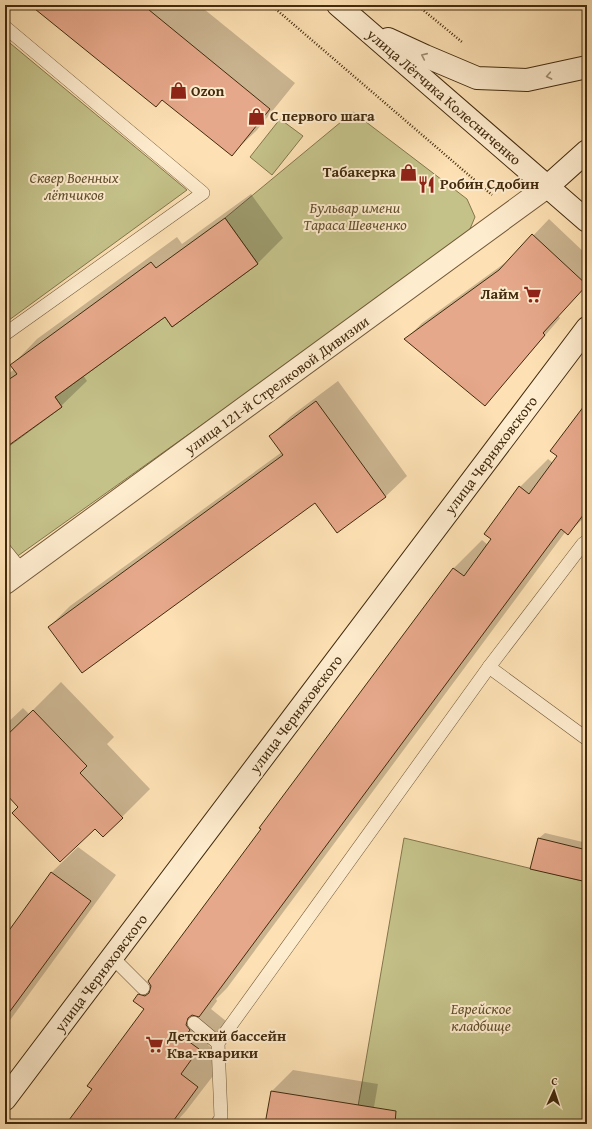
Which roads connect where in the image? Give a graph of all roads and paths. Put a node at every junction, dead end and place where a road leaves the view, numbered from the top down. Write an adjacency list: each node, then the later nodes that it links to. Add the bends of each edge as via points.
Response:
1 (271, 5): 8 (path)
2 (338, 5): 3 (street, улица Лётчика Колесниченко)
3 (362, 26): 5 (street, one-way to 3, via 527,80 477,78); 7 (street, улица Лётчика Колесниченко)
4 (5, 27): 11 (lane, via 203,193)
5 (587, 67)
6 (587, 151): 7 (street, улица 121-й Стрелковой Дивизии)
7 (548, 186): 9 (street, улица Лётчика Колесниченко); 14 (street, улица 121-й Стрелковой Дивизии)
8 (498, 200)
9 (587, 221)
10 (587, 328): 17 (street, улица Черняховского)
11 (5, 334)
12 (587, 541): 15 (lane)
13 (5, 550): 14 (lane)
14 (14, 577)
15 (489, 666): 16 (lane); 20 (lane)
16 (587, 738)
17 (112, 958): 18 (lane); 21 (street, улица Черняховского)
18 (143, 988)
19 (194, 1023): 20 (lane)
20 (218, 1043): 22 (lane, via 221,1118)
21 (5, 1099)
22 (217, 1124)

